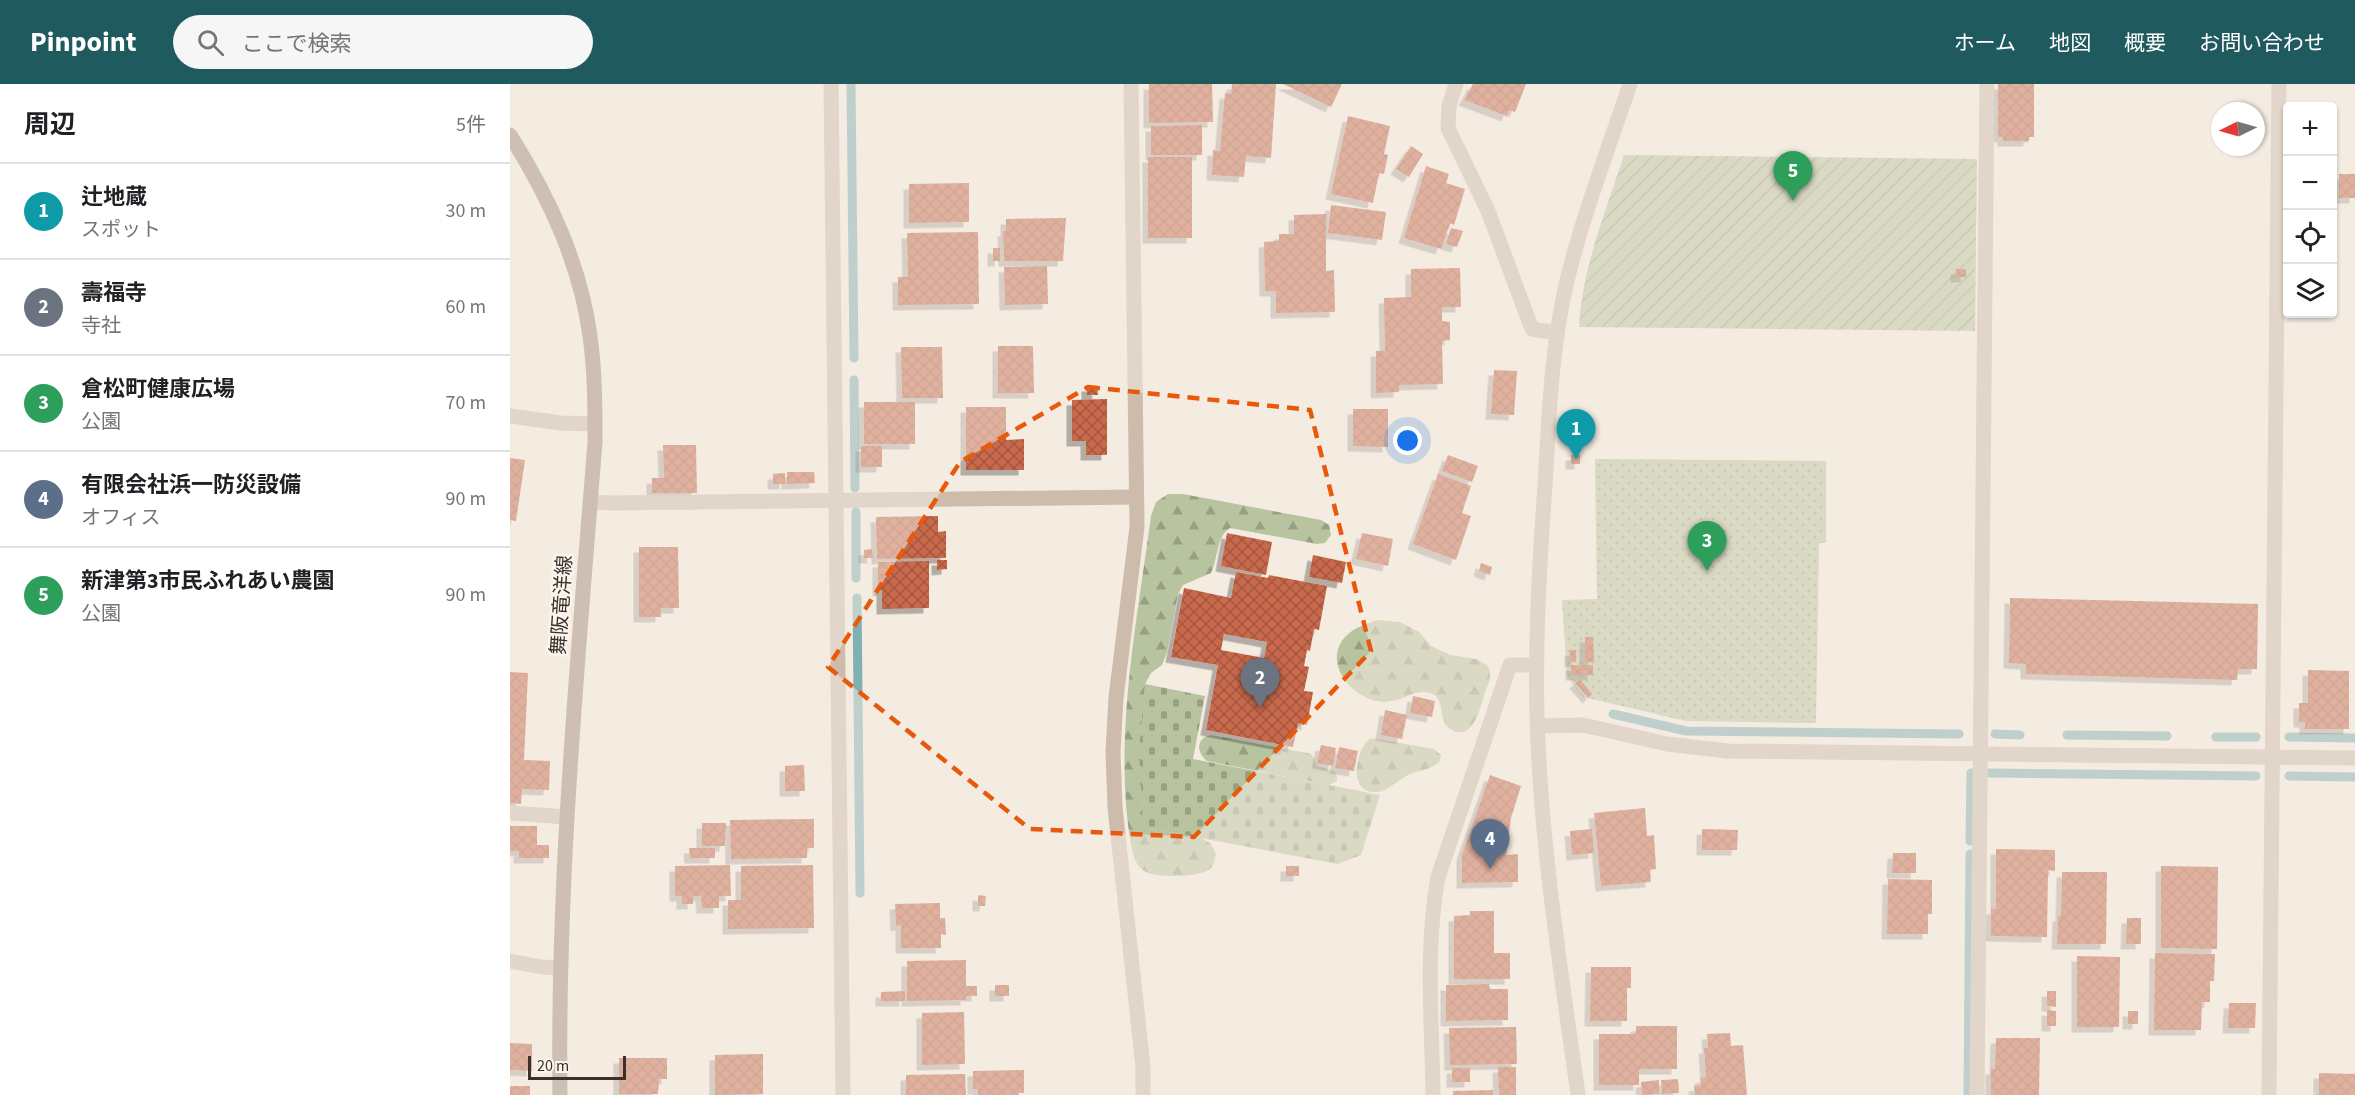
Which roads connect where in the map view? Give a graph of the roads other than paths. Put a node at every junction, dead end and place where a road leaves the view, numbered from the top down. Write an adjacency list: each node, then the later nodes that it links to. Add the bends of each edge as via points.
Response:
1 (831, 84): 12 (street)
2 (1131, 84): 11 (street)
3 (1630, 84): 8 (street, via 1579,239)
4 (1987, 84): 16 (street)
5 (2279, 84): 17 (street)
6 (1453, 85): 8 (street, via 1448,117 1452,139 1488,211 1532,329)
7 (510, 135): 10 (main road, 舞阪竜洋線, via 547,200 579,282 590,334)
8 (1557, 333): 14 (street)
9 (510, 416): 10 (street)
10 (595, 424): 13 (main road, 舞阪竜洋線)
11 (1136, 497): 12 (street); 25 (street, via 1137,527 1113,752)
12 (836, 501): 13 (street); 24 (street)
13 (590, 502): 20 (main road, 舞阪竜洋線)
14 (1536, 665): 15 (street); 26 (street, via 1510,665 1438,877 1431,941)
15 (1537, 726): 16 (street, via 1583,725 1707,750); 27 (street, via 1551,898)
16 (1981, 754): 17 (street); 28 (street)
17 (2273, 757): 18 (street); 29 (street)
18 (2355, 758)
19 (510, 813): 20 (street)
20 (567, 817): 22 (main road, 舞阪竜洋線)
21 (510, 961): 22 (street)
22 (560, 968): 23 (main road, 舞阪竜洋線)
23 (560, 1095)
24 (843, 1095)
25 (1143, 1095)
26 (1433, 1095)
27 (1578, 1095)
28 (1977, 1095)
29 (2270, 1095)

